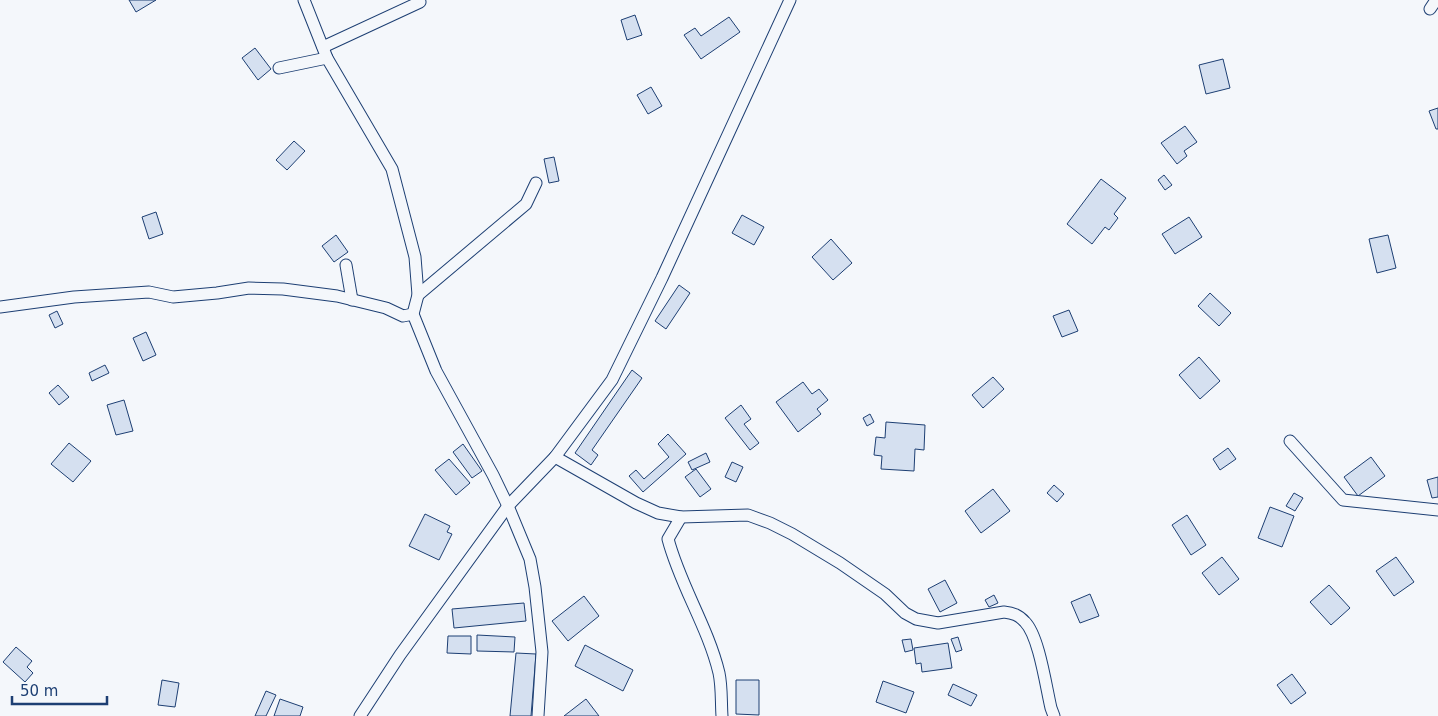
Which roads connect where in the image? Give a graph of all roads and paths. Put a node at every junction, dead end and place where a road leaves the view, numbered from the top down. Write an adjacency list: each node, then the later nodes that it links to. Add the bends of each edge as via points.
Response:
1 (304, 0): 4 (street)
2 (790, 0): 13 (street, via 612,380)
3 (420, 2): 4 (street)
4 (325, 53): 5 (street); 8 (street, via 392,169 415,257)
5 (279, 68)
6 (536, 184): 8 (street, via 526,204)
7 (346, 265): 9 (street)
8 (418, 295): 11 (street)
9 (352, 300): 10 (street, via 283,289 249,288 173,297 150,292 74,297); 11 (street, via 386,308 403,316)
10 (0, 307)
11 (413, 314): 14 (street, via 436,371)
12 (1290, 441): 15 (street, via 1343,500)
13 (555, 457): 14 (street); 16 (street, via 636,503 658,513)
14 (508, 506): 17 (street); 18 (street, via 530,559 536,588 542,652)
15 (1438, 510)
16 (680, 517): 19 (street, via 668,539 719,674); 20 (street, via 748,515 770,523 840,563 916,619 938,623 1004,612 1020,617 1033,635)
17 (360, 716)
18 (538, 716)
19 (722, 716)
20 (1054, 716)

